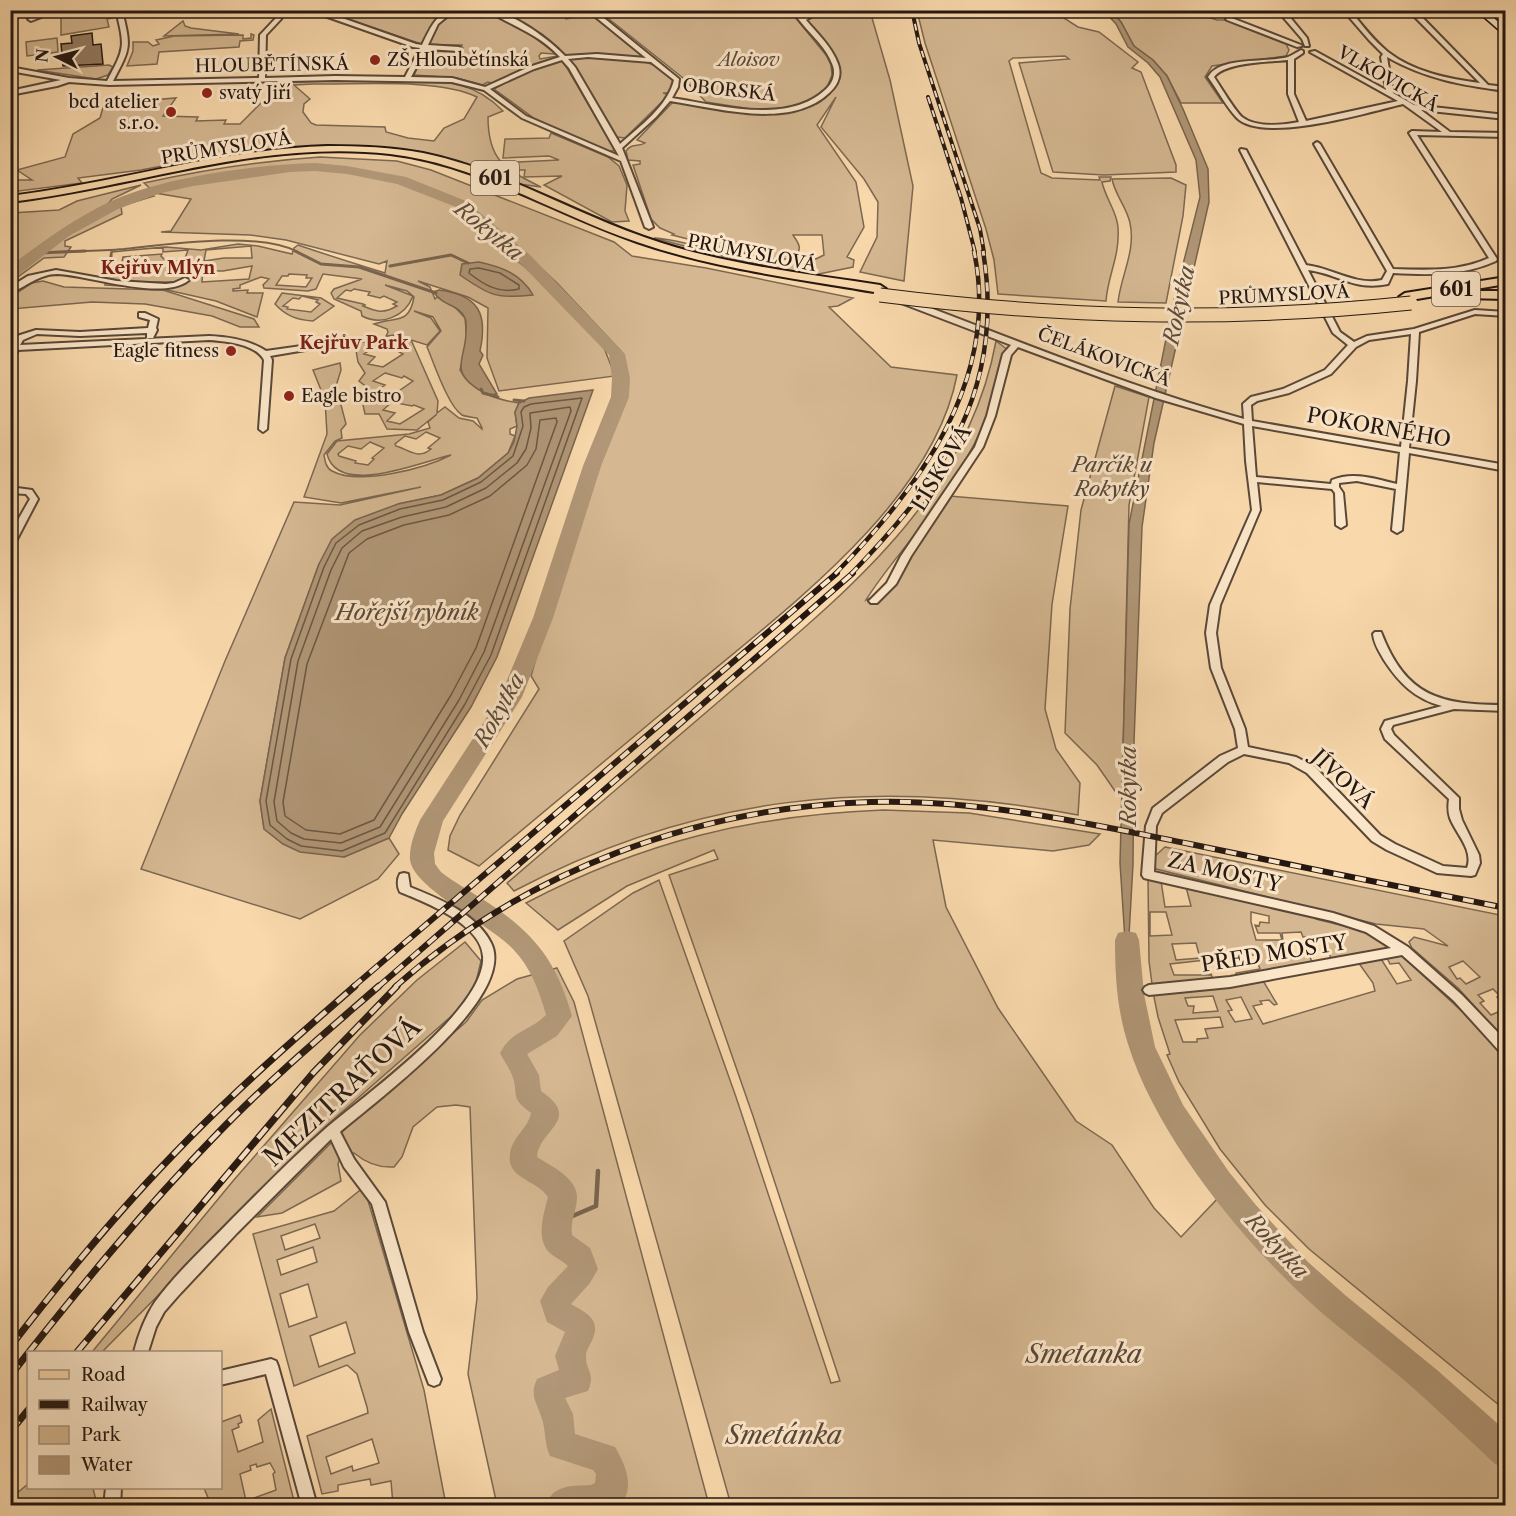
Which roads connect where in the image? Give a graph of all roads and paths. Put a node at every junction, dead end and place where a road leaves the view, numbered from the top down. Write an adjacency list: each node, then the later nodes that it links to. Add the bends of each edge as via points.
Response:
1 (81, 10): 15 (street)
2 (119, 10): 32 (street, via 125,53)
3 (281, 10): 30 (street, via 279,18 263,35)
4 (303, 10): 20 (street)
5 (452, 10): 20 (street, via 436,23)
6 (490, 10): 25 (street, via 535,33)
7 (590, 10): 27 (street)
8 (795, 10): 17 (street, OBORSKÁ)
9 (819, 10): 17 (street)
10 (1280, 10): 19 (street)
11 (1346, 10): 24 (street)
12 (1411, 10): 33 (street)
13 (1497, 10): 14 (street)
14 (1481, 11): 18 (street)
15 (31, 19)
16 (1229, 19): 22 (street)
17 (801, 20): 38 (street, OBORSKÁ, via 831,56 837,70 834,84 824,96 797,109 768,112)
18 (1506, 34)
19 (1307, 45): 22 (street); 23 (street, via 1315,49)
20 (424, 47): 21 (street); 29 (street)
21 (459, 49)
22 (1300, 49): 23 (street); 26 (street)
23 (1312, 52): 37 (street, VLKOVICKÁ)
24 (1387, 54): 33 (street, via 1423,72); 37 (street, via 1384,57)
25 (564, 58): 27 (street); 34 (street, via 525,70); 46 (street)
26 (1291, 58): 42 (street, via 1291,94); 42 (street, via 1226,66 1211,77 1235,113 1246,122 1273,128)
27 (651, 60): 38 (street, via 677,80)
28 (10, 69): 31 (street, HLOUBĚTÍNSKÁ)
29 (408, 77): 30 (street, HLOUBĚTÍNSKÁ); 34 (street, HLOUBĚTÍNSKÁ, via 452,80)
30 (262, 79): 32 (street, HLOUBĚTÍNSKÁ)
31 (69, 80): 32 (street, HLOUBĚTÍNSKÁ); 36 (street)
32 (109, 83)
33 (1486, 86): 35 (street)
34 (486, 89): 48 (street, HLOUBĚTÍNSKÁ, via 524,117)
35 (1506, 89)
36 (10, 93)
37 (1390, 94): 39 (street, VLKOVICKÁ)
38 (669, 99): 46 (street)
39 (1403, 102): 40 (street, VLKOVICKÁ); 42 (street)
40 (1413, 107): 41 (street); 43 (street, VLKOVICKÁ)
41 (1506, 117)
42 (1303, 123)
43 (1448, 134): 44 (street); 53 (street, via 1412,133 1493,259 1474,268 1454,271)
44 (1506, 135)
45 (1317, 144): 53 (street)
46 (620, 148): 48 (street)
47 (1243, 150): 52 (street)
48 (623, 160): 51 (street)
49 (10, 199): 58 (main road, PRŮMYSLOVÁ / 601, via 83,189 255,154 319,149 390,151 472,169 661,246)
50 (10, 207): 58 (main road, PRŮMYSLOVÁ / 601, via 248,159 377,155 459,171 604,234 657,252)
51 (649, 227)
52 (1302, 267): 53 (street, via 1323,269 1364,284 1385,282); 69 (street, via 1337,333)
53 (1391, 271)
54 (185, 280): 57 (street, via 166,286 117,284 56,272 31,278)
55 (1506, 280): 61 (main road, PRŮMYSLOVÁ / 601)
56 (1506, 287): 59 (main road, PRŮMYSLOVÁ / 601)
57 (10, 291)
58 (881, 295): 61 (main road, PRŮMYSLOVÁ / 601, bridge, via 1013,310 1151,317 1286,315); 67 (street, ČELÁKOVICKÁ)
59 (1464, 295): 60 (main road); 61 (main road, PRŮMYSLOVÁ / 601)
60 (1506, 295)
61 (1408, 300)
62 (1506, 314): 65 (street, via 1475,312)
63 (142, 315): 64 (street, via 153,319)
64 (153, 330): 66 (street); 70 (street, via 36,332 20,338)
65 (1415, 331): 69 (street, via 1367,338); 74 (street)
66 (148, 342): 70 (street); 71 (street, via 230,339)
67 (1017, 343): 72 (street, ČELÁKOVICKÁ, via 1171,400); 83 (street, LÍSKOVÁ, via 1007,354 992,416 979,447 891,584)
68 (323, 345): 71 (street)
69 (1353, 345): 72 (street, via 1328,372 1247,404)
70 (12, 350)
71 (265, 354): 73 (street, via 268,360)
72 (1246, 422): 74 (street, POKORNÉHO); 76 (street)
73 (263, 429)
74 (1405, 450): 75 (street, POKORNÉHO); 78 (street)
75 (1506, 468)
76 (1252, 479): 77 (street); 87 (street, via 1256,510 1215,604 1211,633 1216,668 1240,729)
77 (1335, 487): 78 (street, via 1341,478); 80 (street, via 1339,493)
78 (1400, 487): 81 (street)
79 (10, 490): 82 (street, via 29,492 34,499)
80 (1341, 525)
81 (1397, 530)
82 (10, 543)
83 (874, 602)
84 (1378, 634): 85 (street, via 1392,666 1406,681 1429,698)
85 (1450, 706): 86 (street); 87 (street, JÍVOVÁ, via 1389,723 1386,729 1389,738 1454,798 1456,824 1475,853 1471,872 1441,870 1409,857 1376,838 1311,770 1292,760)
86 (1506, 708)
87 (1244, 750): 89 (street, ZA MOSTY, via 1224,759 1157,811 1151,826 1148,875 1333,916 1370,929)
88 (404, 877): 92 (street, MEZITRAŤOVÁ, via 405,889 436,902 478,931 489,956 483,980 469,1006 393,1082)
89 (1404, 950): 90 (street, PŘED MOSTY, via 1230,982); 91 (street, ZA MOSTY, via 1458,998)
90 (1149, 990)
91 (1506, 1050)
92 (333, 1130): 93 (street, MEZITRAŤOVÁ, via 169,1295 150,1325); 95 (street, via 349,1163 378,1202)
93 (142, 1351)
94 (222, 1378): 98 (street, via 271,1366)
95 (434, 1379)
96 (114, 1489): 97 (street)
97 (112, 1506)
98 (310, 1506)

